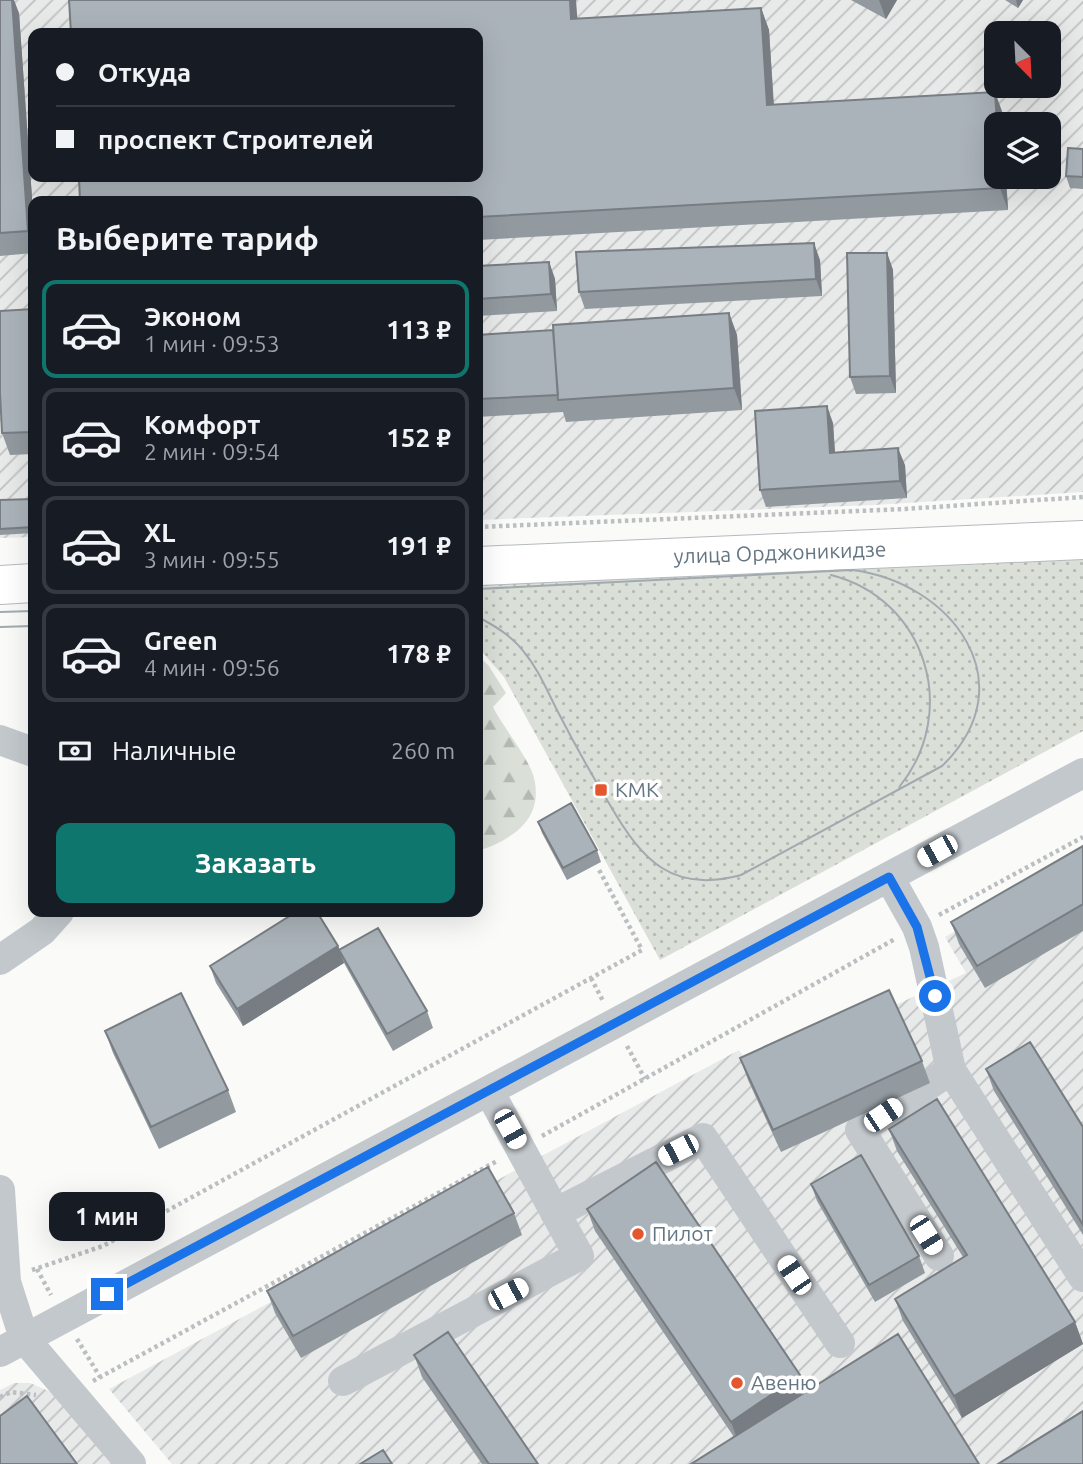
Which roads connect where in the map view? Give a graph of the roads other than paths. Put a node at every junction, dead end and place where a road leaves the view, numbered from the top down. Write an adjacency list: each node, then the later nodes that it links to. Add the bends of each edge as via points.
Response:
1 (1083, 540): 2 (main road, улица Орджоникидзе)
2 (483, 566)
3 (28, 583): 4 (main road)
4 (0, 585)
5 (0, 740): 6 (street)
6 (28, 750)
7 (1083, 773): 8 (street)
8 (889, 877): 11 (street, via 924,947); 12 (street)
9 (55, 917): 10 (street)
10 (0, 960)
11 (951, 1070): 15 (street, via 860,1130); 16 (street)
12 (489, 1091): 14 (street); 18 (street)
13 (0, 1190): 18 (street)
14 (555, 1213): 17 (street, via 703,1138); 19 (street, via 579,1256)
15 (939, 1256)
16 (1083, 1278)
17 (840, 1343)
18 (12, 1345): 20 (street)
19 (344, 1381)
20 (131, 1464)

